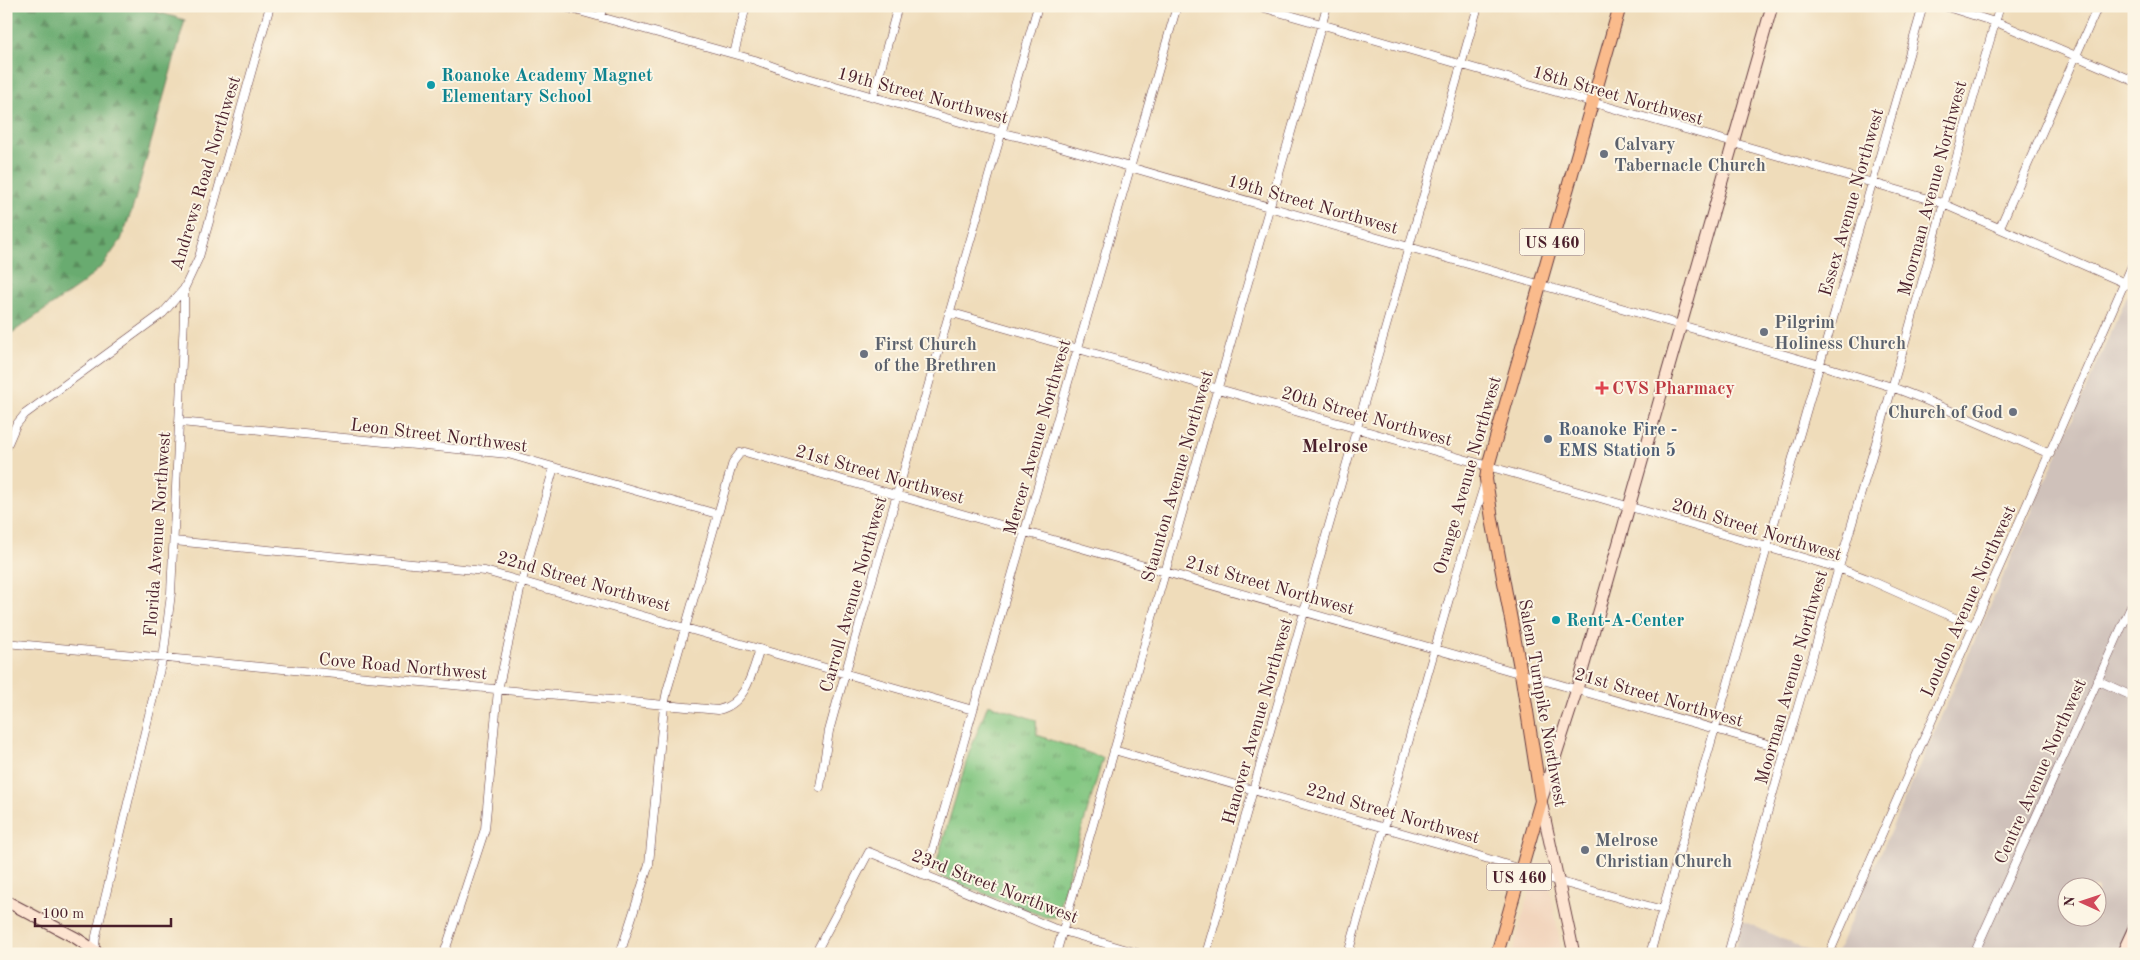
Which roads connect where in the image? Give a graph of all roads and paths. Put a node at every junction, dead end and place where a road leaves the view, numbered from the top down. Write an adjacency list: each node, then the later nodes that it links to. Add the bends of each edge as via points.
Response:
1 (270, 6): 38 (street, Andrews Road Northwest, via 199,257)
2 (561, 6): 17 (street, 19th Street Northwest)
3 (603, 6): 17 (street)
4 (746, 6): 20 (street)
5 (898, 6): 24 (street)
6 (1038, 6): 26 (street, Carroll Avenue Northwest)
7 (1177, 6): 28 (street, Mercer Avenue Northwest)
8 (1258, 6): 19 (street, 18th Street Northwest)
9 (1327, 6): 19 (street, Staunton Avenue Northwest)
10 (1478, 6): 22 (street, Hanover Avenue Northwest)
11 (1620, 6): 25 (main road, Orange Avenue Northwest / US 460)
12 (1772, 6): 27 (street)
13 (1922, 6): 29 (street, Essex Avenue Northwest)
14 (1944, 6): 18 (street)
15 (2000, 6): 18 (street, Moorman Avenue Northwest)
16 (2098, 6): 21 (street)
17 (600, 17): 20 (street, 19th Street Northwest)
18 (1995, 22): 21 (street); 30 (street, Moorman Avenue Northwest)
19 (1322, 25): 22 (street, 18th Street Northwest); 31 (street, Staunton Avenue Northwest)
20 (734, 54): 24 (street, 19th Street Northwest)
21 (2076, 56): 23 (street); 32 (street)
22 (1462, 65): 25 (street, 18th Street Northwest); 33 (street, Hanover Avenue Northwest)
23 (2134, 81)
24 (873, 97): 26 (street, 19th Street Northwest)
25 (1592, 103): 27 (street, 18th Street Northwest); 36 (main road, Orange Avenue Northwest / US 460)
26 (1001, 132): 28 (street, 19th Street Northwest); 39 (street, Carroll Avenue Northwest)
27 (1733, 143): 29 (street, 18th Street Northwest); 40 (street)
28 (1131, 167): 31 (street, 19th Street Northwest); 41 (street, Mercer Avenue Northwest)
29 (1872, 182): 30 (street, 18th Street Northwest); 42 (street, Essex Avenue Northwest)
30 (1944, 203): 32 (street, 18th Street Northwest); 43 (street, Moorman Avenue Northwest)
31 (1270, 207): 33 (street, 19th Street Northwest); 44 (street, Staunton Avenue Northwest)
32 (2000, 227): 35 (street, 18th Street Northwest)
33 (1409, 247): 36 (street, 19th Street Northwest); 46 (street, Hanover Avenue Northwest)
34 (2134, 261): 35 (street, Loudon Avenue Northwest)
35 (2124, 283): 37 (street, 18th Street Northwest); 48 (street, Loudon Avenue Northwest)
36 (1540, 284): 40 (street, 19th Street Northwest); 50 (main road, Orange Avenue Northwest / US 460)
37 (2134, 287)
38 (184, 289): 45 (street, Florida Avenue Northwest); 47 (street, Andrews Road Northwest, via 157,318 26,414 16,425)
39 (949, 312): 41 (street, 20th Street Northwest); 51 (street, Carroll Avenue Northwest)
40 (1681, 325): 42 (street, 19th Street Northwest); 52 (street)
41 (1078, 349): 44 (street, 20th Street Northwest); 54 (street, Mercer Avenue Northwest)
42 (1820, 365): 43 (street, 19th Street Northwest); 56 (street, Essex Avenue Northwest)
43 (1892, 387): 48 (street, 19th Street Northwest); 57 (street, Moorman Avenue Northwest)
44 (1218, 389): 46 (street, 20th Street Northwest); 58 (street, Staunton Avenue Northwest)
45 (180, 422): 49 (street, Leon Street Northwest, via 508,454); 55 (street, Florida Avenue Northwest)
46 (1357, 428): 50 (street, 20th Street Northwest); 61 (street, Hanover Avenue Northwest)
47 (6, 448)
48 (2050, 454): 62 (street, Loudon Avenue Northwest)
49 (554, 467): 53 (street, Leon Street Northwest); 59 (street)
50 (1487, 473): 52 (street, 20th Street Northwest); 65 (street, Orange Avenue Northwest); 69 (main road, Salem Turnpike Northwest / US 460, via 1492,519)
51 (897, 494): 53 (street, 21st Street Northwest, via 745,452 733,462); 54 (street, 21st Street Northwest); 68 (street, Carroll Avenue Northwest)
52 (1628, 506): 56 (street, 20th Street Northwest); 71 (street)
53 (717, 514): 63 (street)
54 (1026, 530): 58 (street, 21st Street Northwest); 75 (street, Mercer Avenue Northwest)
55 (174, 541): 59 (street, 22nd Street Northwest, via 484,571); 67 (street, Florida Avenue Northwest, via 169,618)
56 (1768, 547): 57 (street, 20th Street Northwest); 76 (street, Essex Avenue Northwest)
57 (1838, 568): 62 (street, 20th Street Northwest); 77 (street, Moorman Avenue Northwest)
58 (1165, 572): 61 (street, 21st Street Northwest); 78 (street, Staunton Avenue Northwest)
59 (522, 581): 63 (street, 22nd Street Northwest); 72 (street)
60 (2134, 600): 70 (street, Centre Avenue Northwest)
61 (1305, 610): 65 (street, 21st Street Northwest); 80 (street, Hanover Avenue Northwest)
62 (1973, 626): 102 (street, Loudon Avenue Northwest)
63 (686, 628): 66 (street, 22nd Street Northwest); 74 (street)
64 (6, 642): 67 (street, Cove Road Northwest)
65 (1435, 648): 69 (street, 21st Street Northwest); 82 (street, Orange Avenue Northwest)
66 (760, 649): 68 (street, 22nd Street Northwest); 74 (street, Cove Road Northwest, via 748,684 732,705 718,710)
67 (162, 659): 72 (street, Cove Road Northwest); 90 (street, Florida Avenue Northwest, via 96,936)
68 (845, 674): 75 (street, 22nd Street Northwest); 79 (street, Carroll Avenue Northwest, via 829,730)
69 (1521, 674): 71 (street, 21st Street Northwest); 81 (main road, Salem Turnpike Northwest / US 460)
70 (2098, 680): 73 (street); 103 (street, Centre Avenue Northwest)
71 (1577, 689): 76 (street, 21st Street Northwest); 81 (street)
72 (498, 690): 74 (street, Cove Road Northwest); 91 (street, via 485,829)
73 (2134, 697)
74 (664, 706): 92 (street, via 649,864)
75 (973, 710): 84 (street, Mercer Avenue Northwest)
76 (1716, 729): 77 (street, 21st Street Northwest); 87 (street, Essex Avenue Northwest)
77 (1786, 749): 101 (street, Moorman Avenue Northwest)
78 (1114, 750): 80 (street, 22nd Street Northwest); 89 (street, Staunton Avenue Northwest)
79 (820, 787)
80 (1253, 790): 82 (street, 22nd Street Northwest); 96 (street, Hanover Avenue Northwest)
81 (1541, 801): 83 (main road, US 460); 85 (street, Salem Turnpike Northwest)
82 (1384, 829): 83 (street, 22nd Street Northwest); 97 (street, Orange Avenue Northwest)
83 (1522, 869): 85 (street, 22nd Street Northwest); 98 (main road, US 460)
84 (925, 876): 89 (street, 23rd Street Northwest); 93 (street, 23rd Street Northwest, via 869,852)
85 (1557, 881): 87 (street, 22nd Street Northwest); 99 (street, Salem Turnpike Northwest)
86 (6, 901): 90 (street)
87 (1663, 910): 100 (street, Essex Avenue Northwest)
88 (2134, 928): 104 (street)
89 (1062, 931): 94 (street, Staunton Avenue Northwest); 95 (street, 23rd Street Northwest)
90 (96, 952)
91 (444, 954)
92 (620, 954)
93 (815, 954)
94 (1056, 954)
95 (1141, 954)
96 (1206, 954)
97 (1348, 954)
98 (1498, 954)
99 (1574, 954)
100 (1650, 954)
101 (1728, 954)
102 (1829, 954)
103 (1974, 954)
104 (2122, 954)

